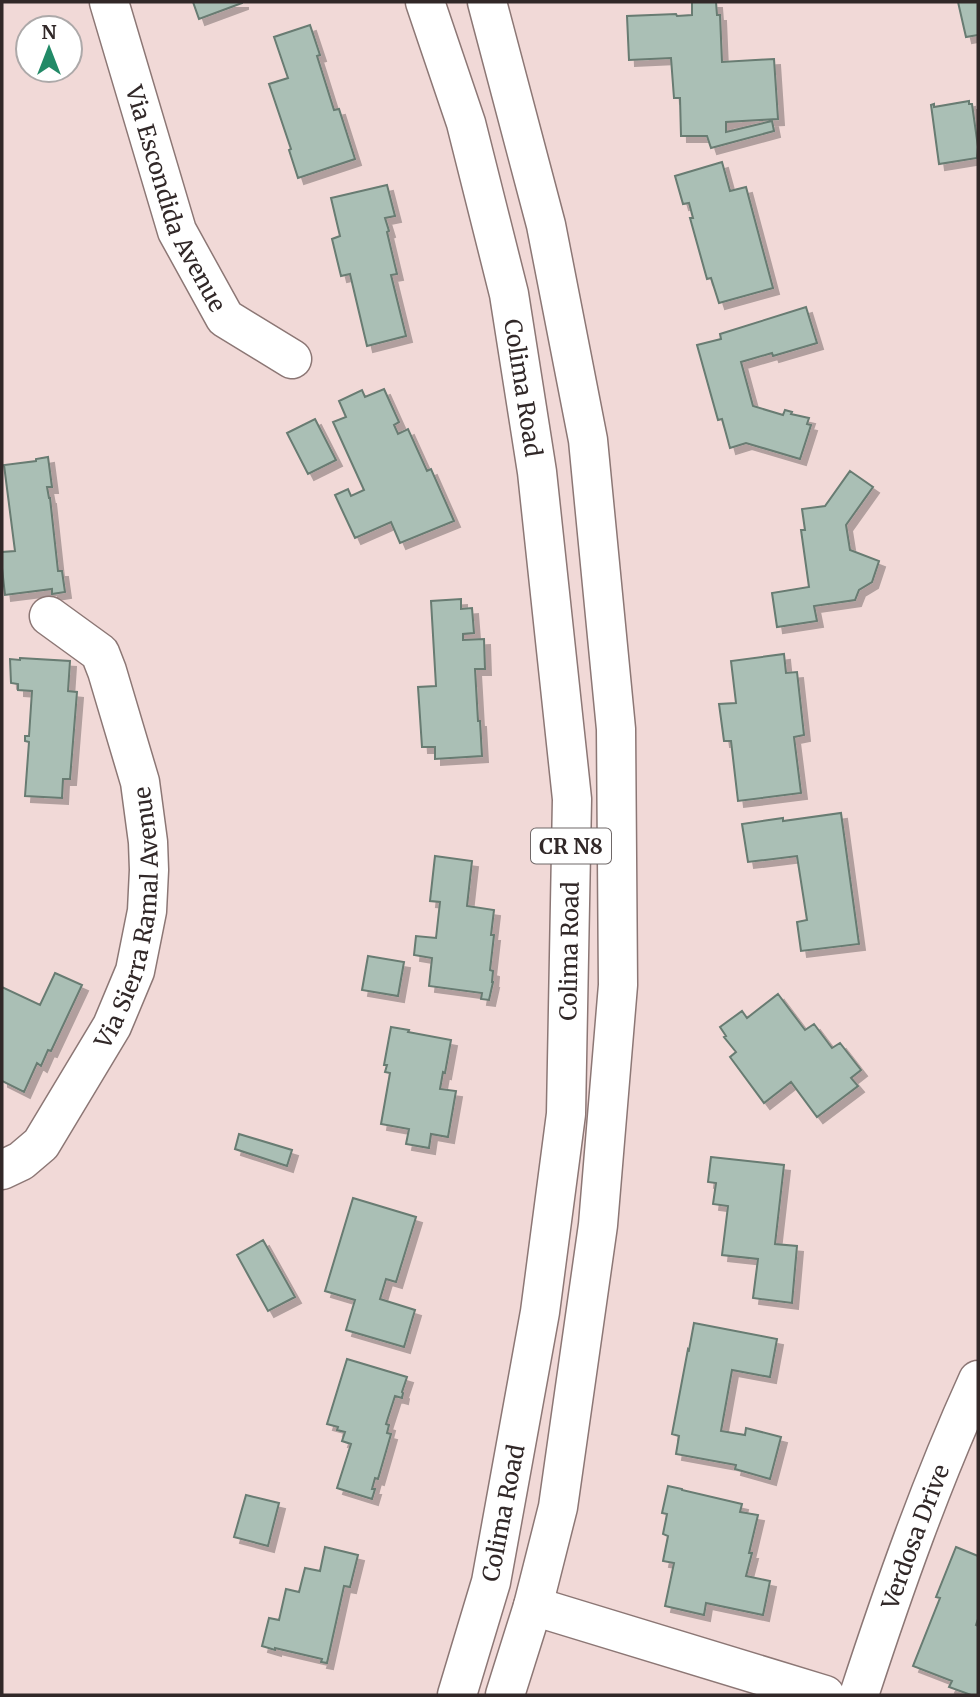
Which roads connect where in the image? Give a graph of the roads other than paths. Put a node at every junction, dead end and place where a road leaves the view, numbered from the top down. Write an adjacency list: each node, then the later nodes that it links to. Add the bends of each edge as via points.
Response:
1 (109, 2): 4 (main road, Via Escondida Avenue, via 177,231 225,318)
2 (425, 2): 9 (main road, Colima Road / CR N8, via 466,123 509,294 537,472 572,799 566,1114 540,1312 491,1583)
3 (487, 2): 8 (main road, Colima Road / CR N8, via 546,225 587,440 616,729 618,985 598,1225 558,1507)
4 (292, 359)
5 (49, 616): 6 (main road, Via Sierra Ramal Avenue, via 100,653 107,671 140,782 148,842 147,911 135,971 112,1026 41,1144 22,1161)
6 (2, 1170)
7 (978, 1380): 12 (main road, Verdosa Drive, via 924,1508)
8 (533, 1606): 10 (main road, Colima Road / CR N8); 11 (main road)
9 (457, 1695)
10 (505, 1695)
11 (825, 1695)
12 (859, 1695)

